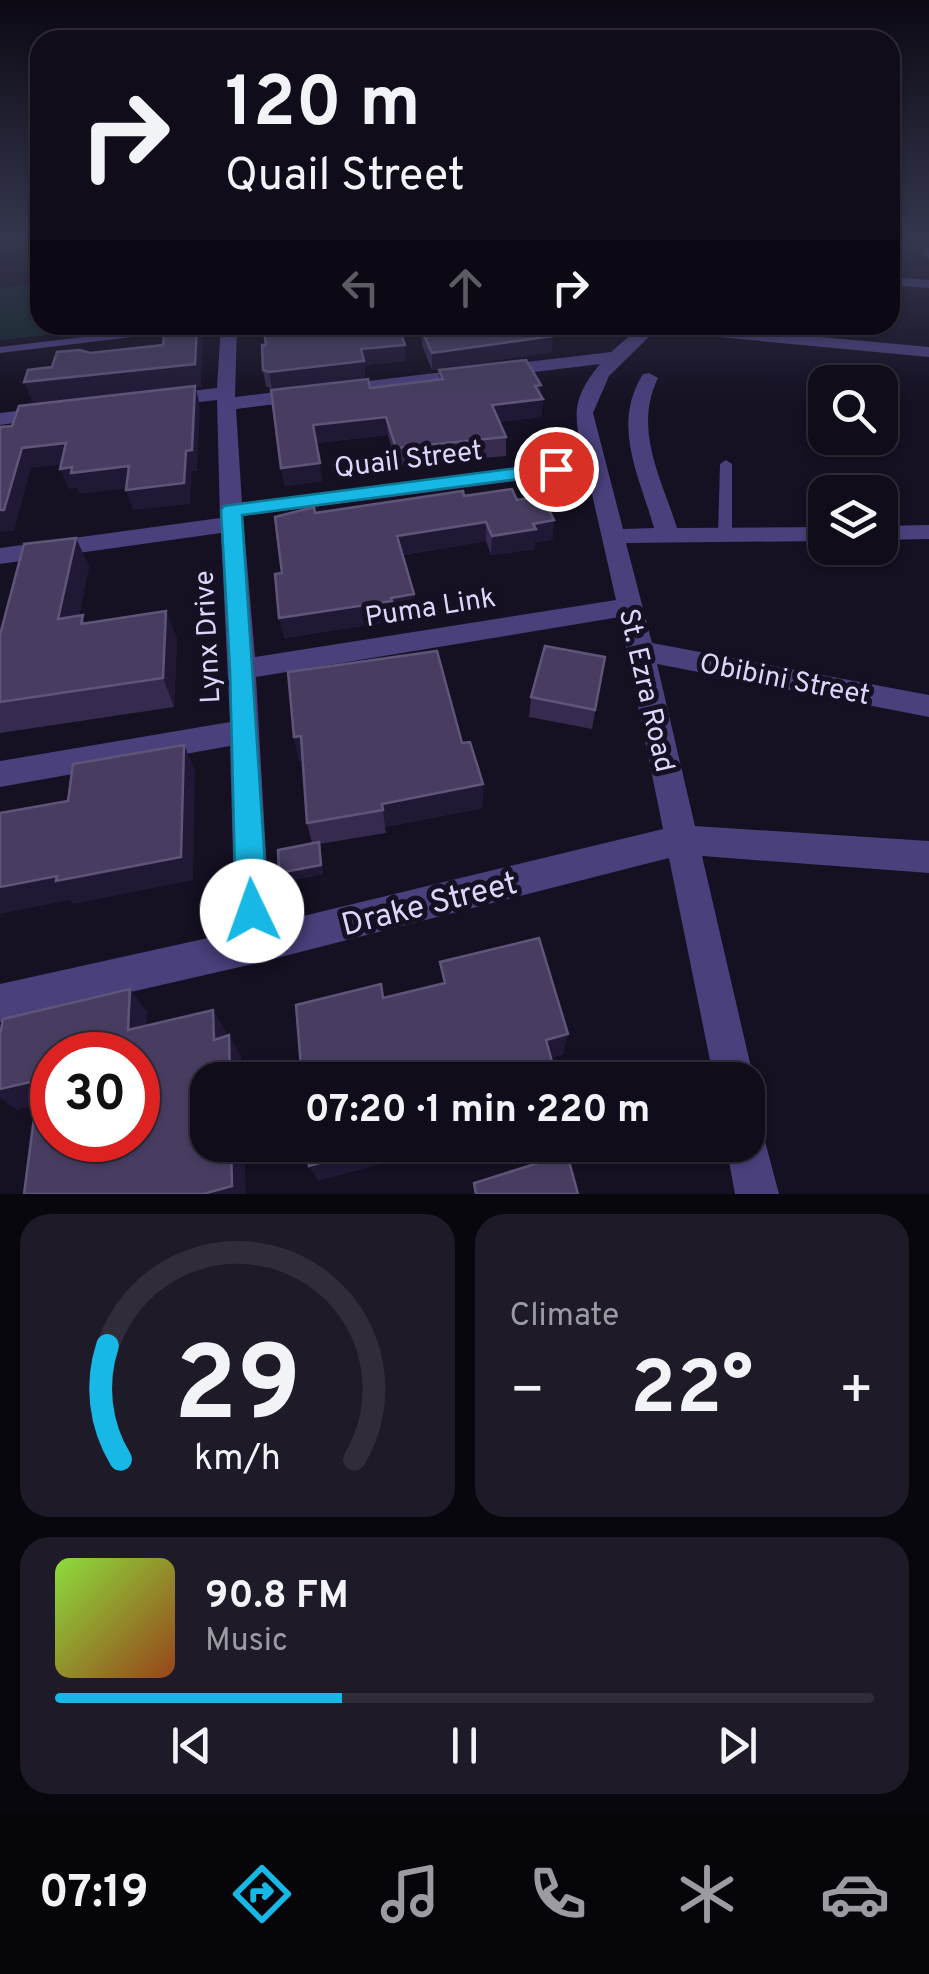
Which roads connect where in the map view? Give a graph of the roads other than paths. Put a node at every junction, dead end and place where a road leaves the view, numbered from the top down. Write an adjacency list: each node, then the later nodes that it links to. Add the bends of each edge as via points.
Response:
1 (104, 335): 7 (lane)
2 (118, 335): 6 (lane)
3 (229, 335): 11 (street, Lynx Drive)
4 (641, 335): 9 (street, St. Ezra Road)
5 (747, 335): 8 (street)
6 (120, 348)
7 (0, 350)
8 (929, 352)
9 (615, 357): 11 (street); 15 (street, St. Ezra Road, via 589,390 583,412)
10 (649, 378): 23 (street, via 635,426)
11 (227, 399): 12 (street); 17 (street, Lynx Drive)
12 (151, 402)
13 (76, 410): 14 (street)
14 (0, 419)
15 (593, 464): 17 (street, Quail Street); 22 (street, St. Ezra Road)
16 (726, 464): 21 (lane)
17 (232, 517): 24 (street, Quail Street); 27 (street, Lynx Drive)
18 (929, 532): 19 (street)
19 (898, 533)
20 (808, 534): 21 (street)
21 (724, 535): 23 (street)
22 (614, 536): 23 (street); 25 (street, St. Ezra Road)
23 (668, 536)
24 (0, 556)
25 (628, 607): 26 (street, St. Ezra Road); 27 (street, Puma Link)
26 (641, 651): 28 (street, Obibini Street); 31 (street, St. Ezra Road)
27 (242, 669): 29 (street, Lynx Drive)
28 (929, 706)
29 (244, 732): 30 (street); 33 (street, Lynx Drive)
30 (0, 774)
31 (682, 840): 32 (street, Drake Street); 33 (street, Drake Street); 35 (street, St. Ezra Road)
32 (929, 857)
33 (253, 946): 34 (street, Drake Street)
34 (0, 1004)
35 (730, 1062)
36 (751, 1162): 37 (street)
37 (757, 1194)

